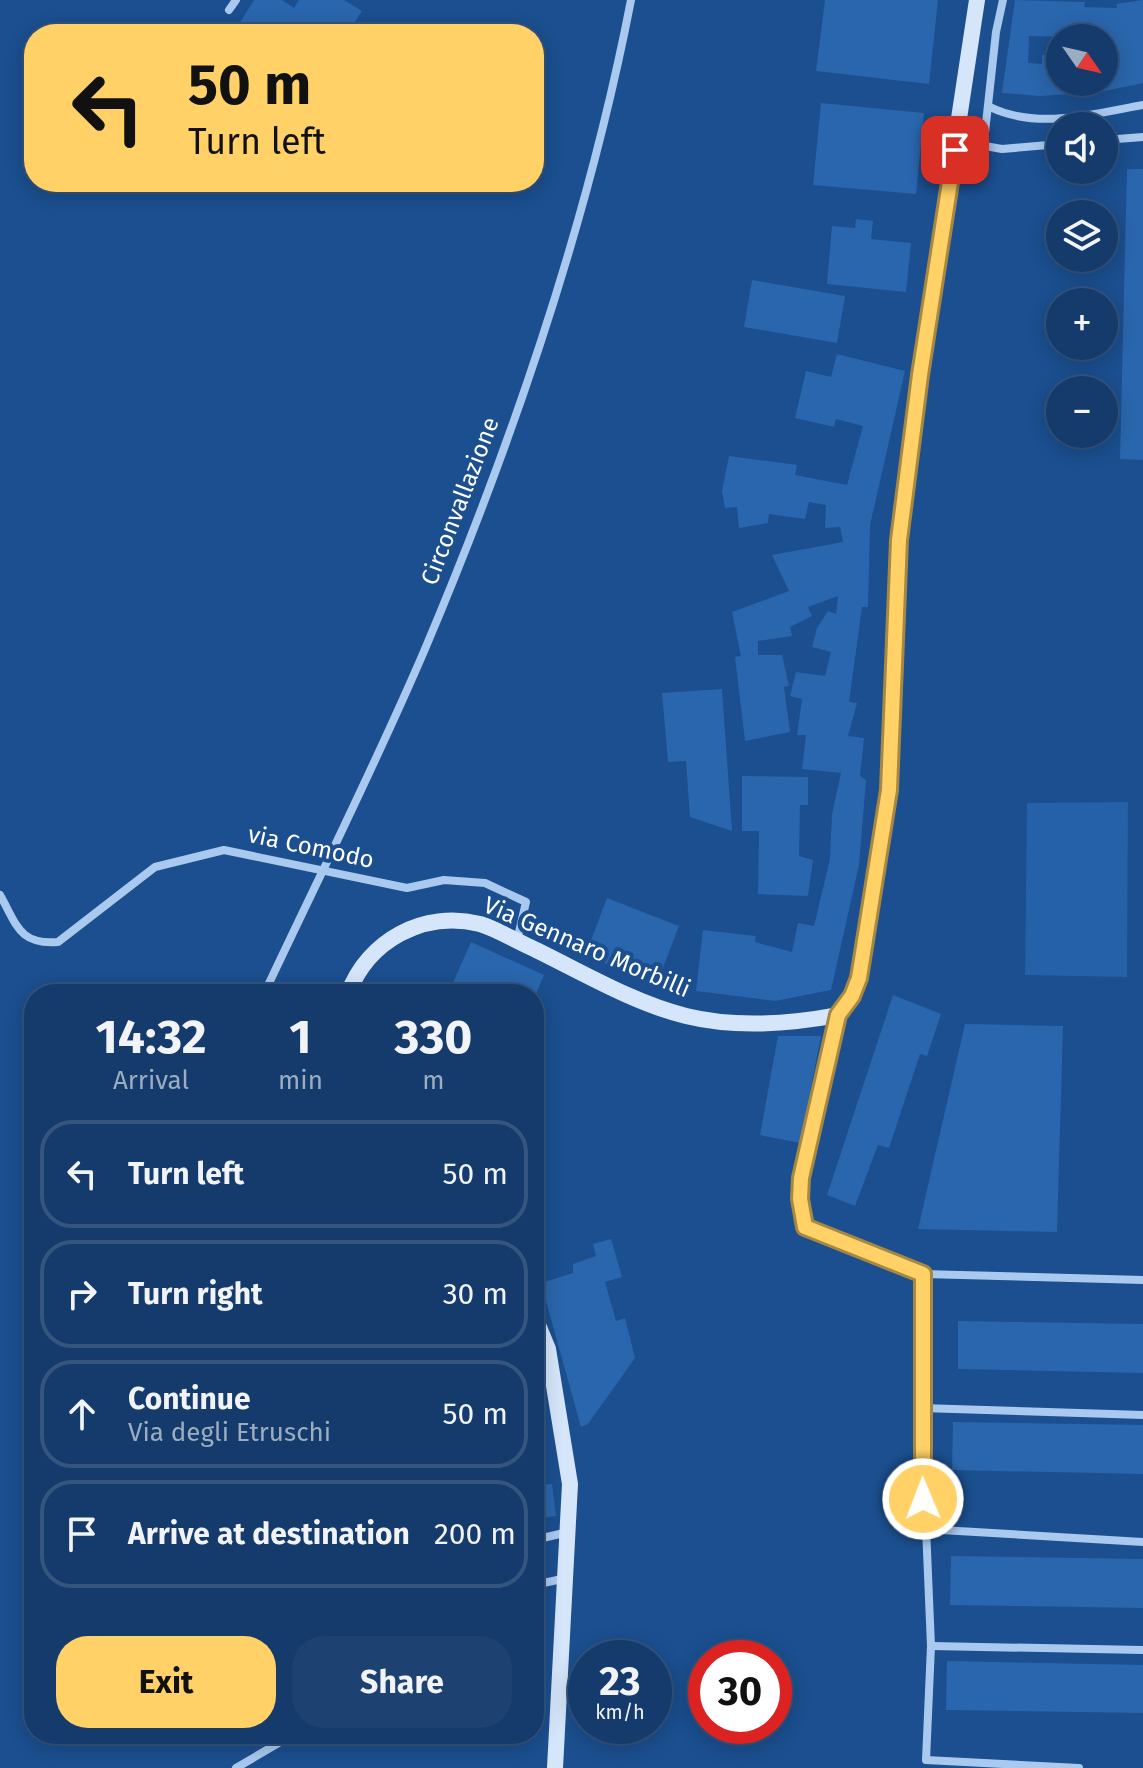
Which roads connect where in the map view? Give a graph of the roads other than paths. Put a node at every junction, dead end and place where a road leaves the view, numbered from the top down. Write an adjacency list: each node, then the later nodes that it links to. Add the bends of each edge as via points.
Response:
1 (236, 0): 5 (street)
2 (631, 0): 13 (street, Circonvallazione, via 595,163 496,467 425,649)
3 (977, 0): 18 (main road, via 899,540 889,790 859,978)
4 (1003, 0): 7 (street)
5 (229, 10)
6 (1143, 105): 7 (street, via 1052,119 1018,118)
7 (990, 107): 11 (street)
8 (1143, 137): 9 (street)
9 (1118, 139)
10 (1046, 145): 11 (street)
11 (985, 146): 12 (street)
12 (981, 169)
13 (323, 869): 14 (street, via Comodo, via 224,850 155,867 58,942 24,937); 15 (street, via Comodo, via 407,888 444,880 485,883 526,902); 16 (street, Circonvallazione)
14 (0, 895)
15 (517, 941): 17 (main road, Via Gennaro Morbilli, via 468,922 427,922 371,954); 18 (main road, Via Gennaro Morbilli, via 687,1016 777,1023)
16 (269, 984)
17 (354, 984)
18 (838, 1015): 19 (street, via 801,1178 801,1215 805,1227 826,1238)
19 (923, 1274): 20 (street); 22 (street)
20 (1143, 1280)
21 (544, 1339): 25 (main road, via 570,1484)
22 (921, 1408): 23 (street); 24 (street)
23 (1143, 1415)
24 (924, 1529): 27 (street); 30 (street)
25 (564, 1533): 26 (street); 28 (main road)
26 (544, 1538)
27 (1143, 1542)
28 (562, 1579): 29 (street); 34 (main road)
29 (544, 1583)
30 (931, 1646): 31 (street); 35 (street, via 926,1760)
31 (1143, 1650)
32 (277, 1744): 33 (street)
33 (236, 1768)
34 (555, 1768)
35 (1079, 1768)

